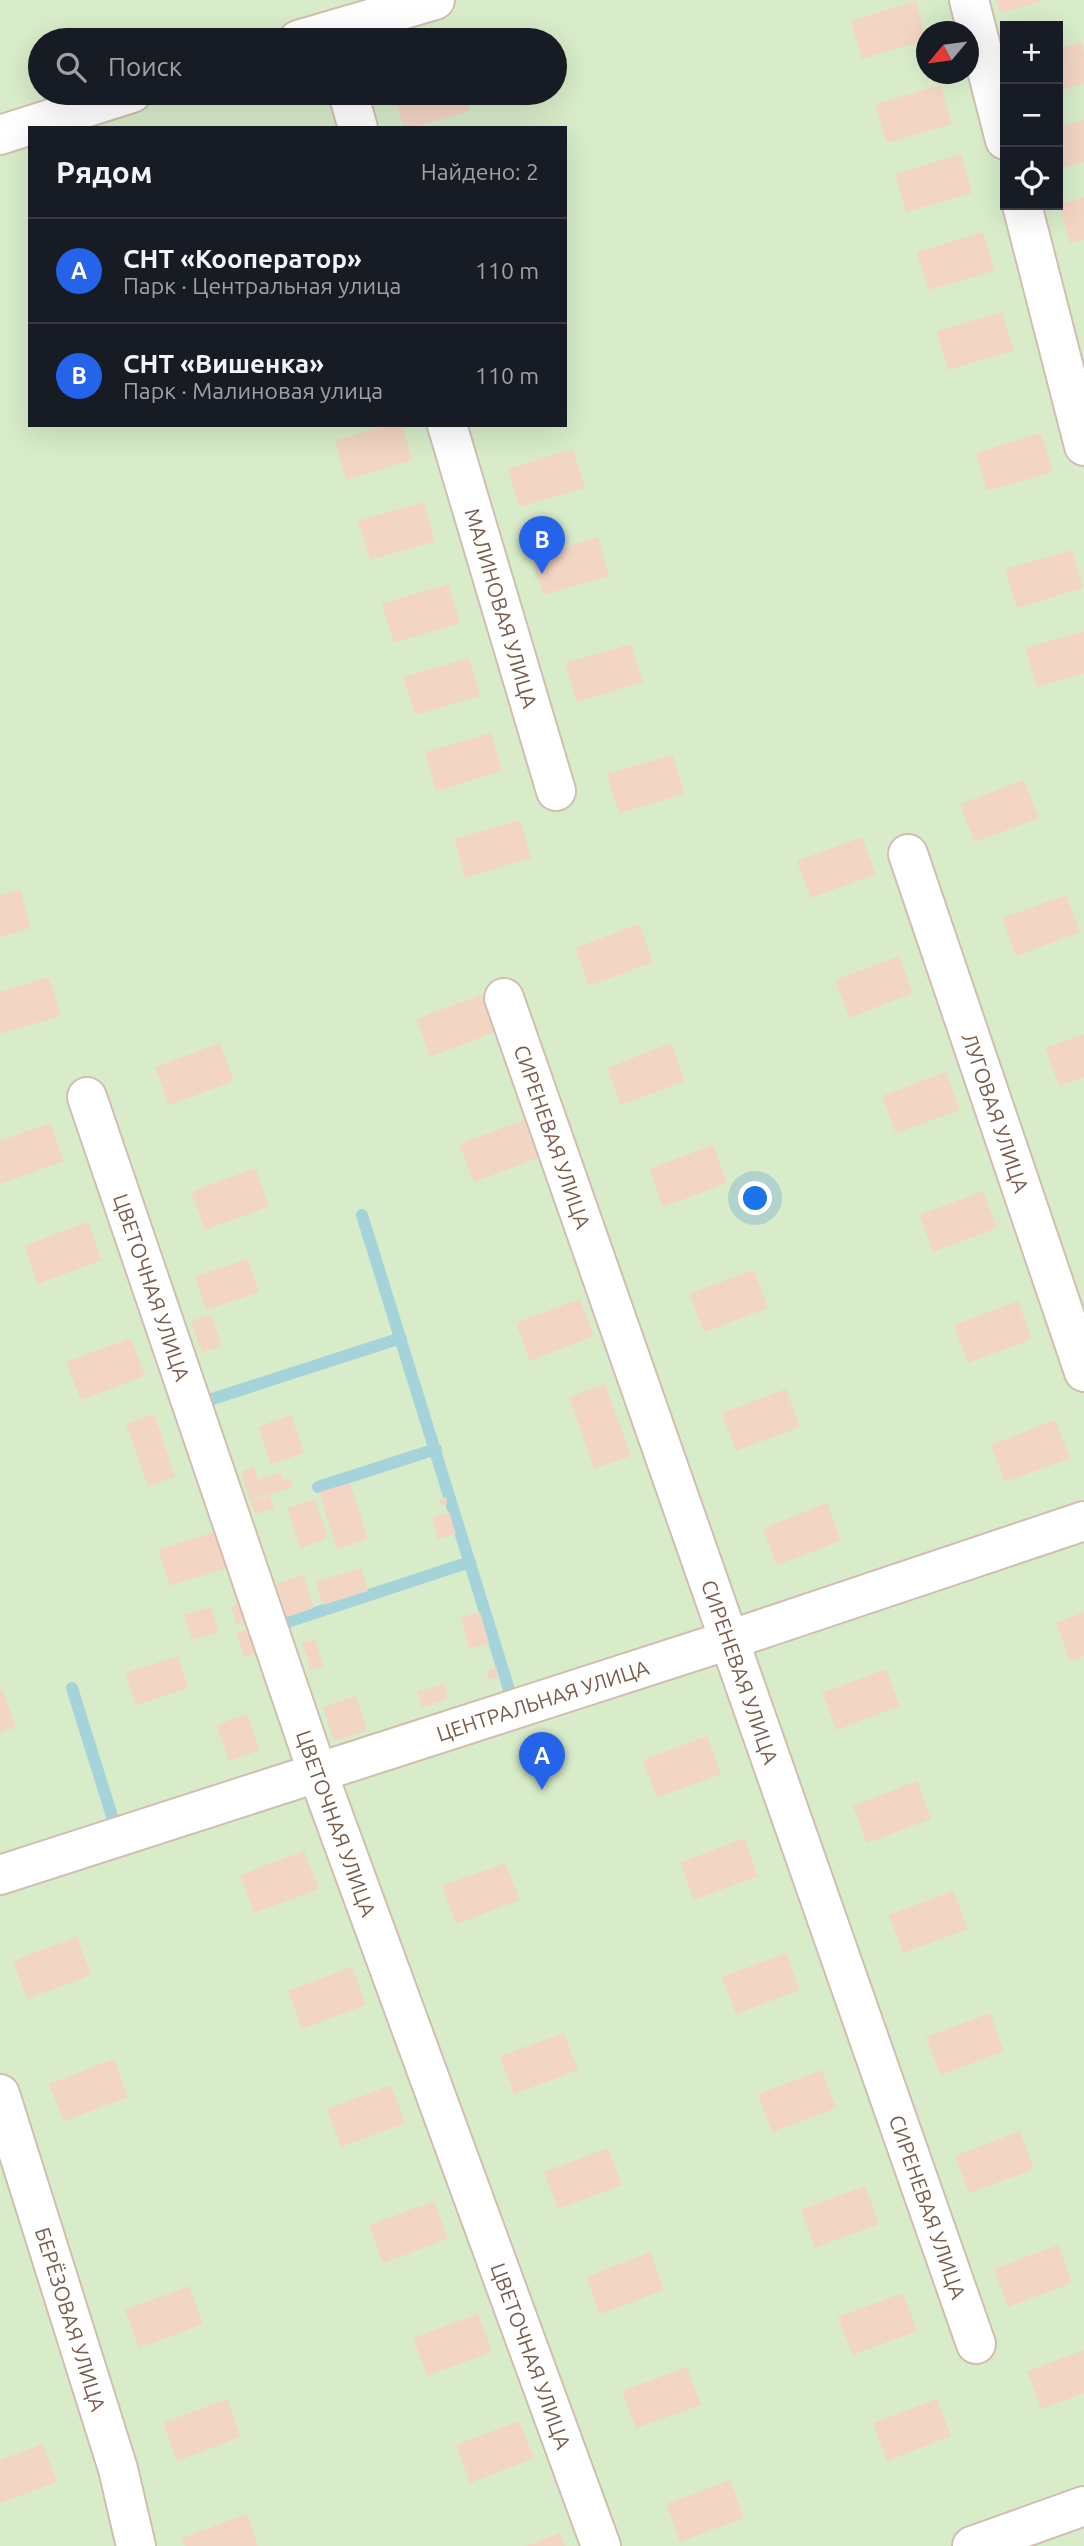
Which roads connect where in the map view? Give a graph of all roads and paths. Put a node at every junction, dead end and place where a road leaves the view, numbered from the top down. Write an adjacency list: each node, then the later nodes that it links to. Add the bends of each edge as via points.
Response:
1 (435, 0): 3 (street)
2 (969, 0): 6 (street)
3 (348, 28)
4 (94, 105): 8 (street)
5 (351, 105): 9 (street)
6 (1000, 121)
7 (28, 126): 10 (street)
8 (28, 126)
9 (357, 126)
10 (0, 135)
11 (1023, 210): 13 (street)
12 (448, 427): 14 (street, МАЛИНОВАЯ УЛИЦА)
13 (1084, 446)
14 (556, 791)
15 (908, 854): 18 (street, ЛУГОВАЯ УЛИЦА)
16 (503, 998): 20 (street, СИРЕНЕВАЯ УЛИЦА)
17 (87, 1097): 21 (street, ЦВЕТОЧНАЯ УЛИЦА)
18 (1084, 1372)
19 (1084, 1521): 20 (street, ЦЕНТРАЛЬНАЯ УЛИЦА)
20 (729, 1640): 21 (street, ЦЕНТРАЛЬНАЯ УЛИЦА); 24 (street, СИРЕНЕВАЯ УЛИЦА)
21 (318, 1774): 22 (street, ЦЕНТРАЛЬНАЯ УЛИЦА); 27 (street, ЦВЕТОЧНАЯ УЛИЦА)
22 (0, 1875)
23 (0, 2094): 26 (street, БЕРЁЗОВАЯ УЛИЦА, via 118,2469)
24 (976, 2344)
25 (1084, 2506): 28 (street)
26 (136, 2546)
27 (601, 2546)
28 (972, 2546)

